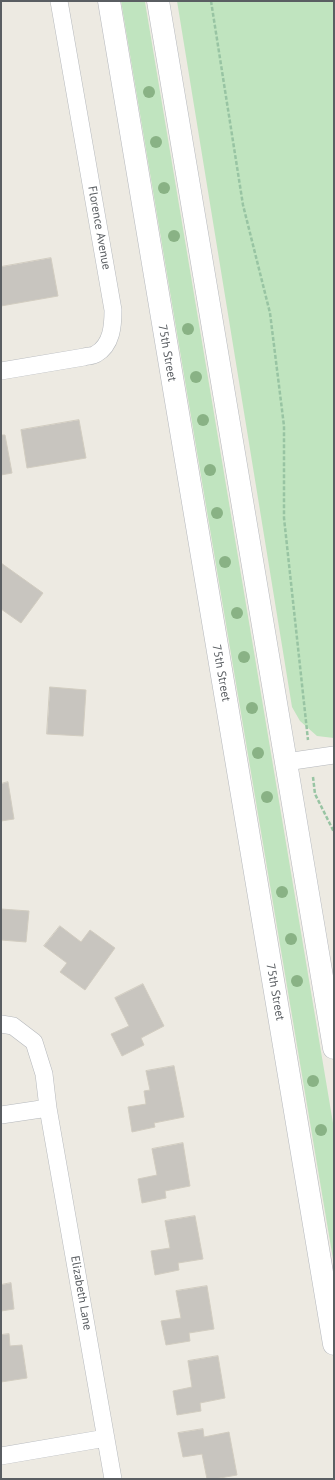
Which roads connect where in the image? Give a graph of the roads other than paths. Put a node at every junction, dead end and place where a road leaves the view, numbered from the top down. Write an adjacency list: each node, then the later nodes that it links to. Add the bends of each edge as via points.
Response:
1 (59, 1): 4 (street, Florence Avenue, via 113,310 113,323 111,335 96,354)
2 (109, 1): 11 (main road, 75th Street)
3 (158, 1): 6 (main road)
4 (1, 371)
5 (334, 755): 6 (street)
6 (286, 762): 8 (main road)
7 (1, 1024): 9 (street, Elizabeth Lane, via 13,1026 34,1042 44,1074)
8 (334, 1048)
9 (48, 1108): 10 (street); 12 (street, Elizabeth Lane)
10 (1, 1116)
11 (334, 1344)
12 (106, 1438): 13 (street); 14 (street, Elizabeth Lane)
13 (1, 1456)
14 (113, 1479)

